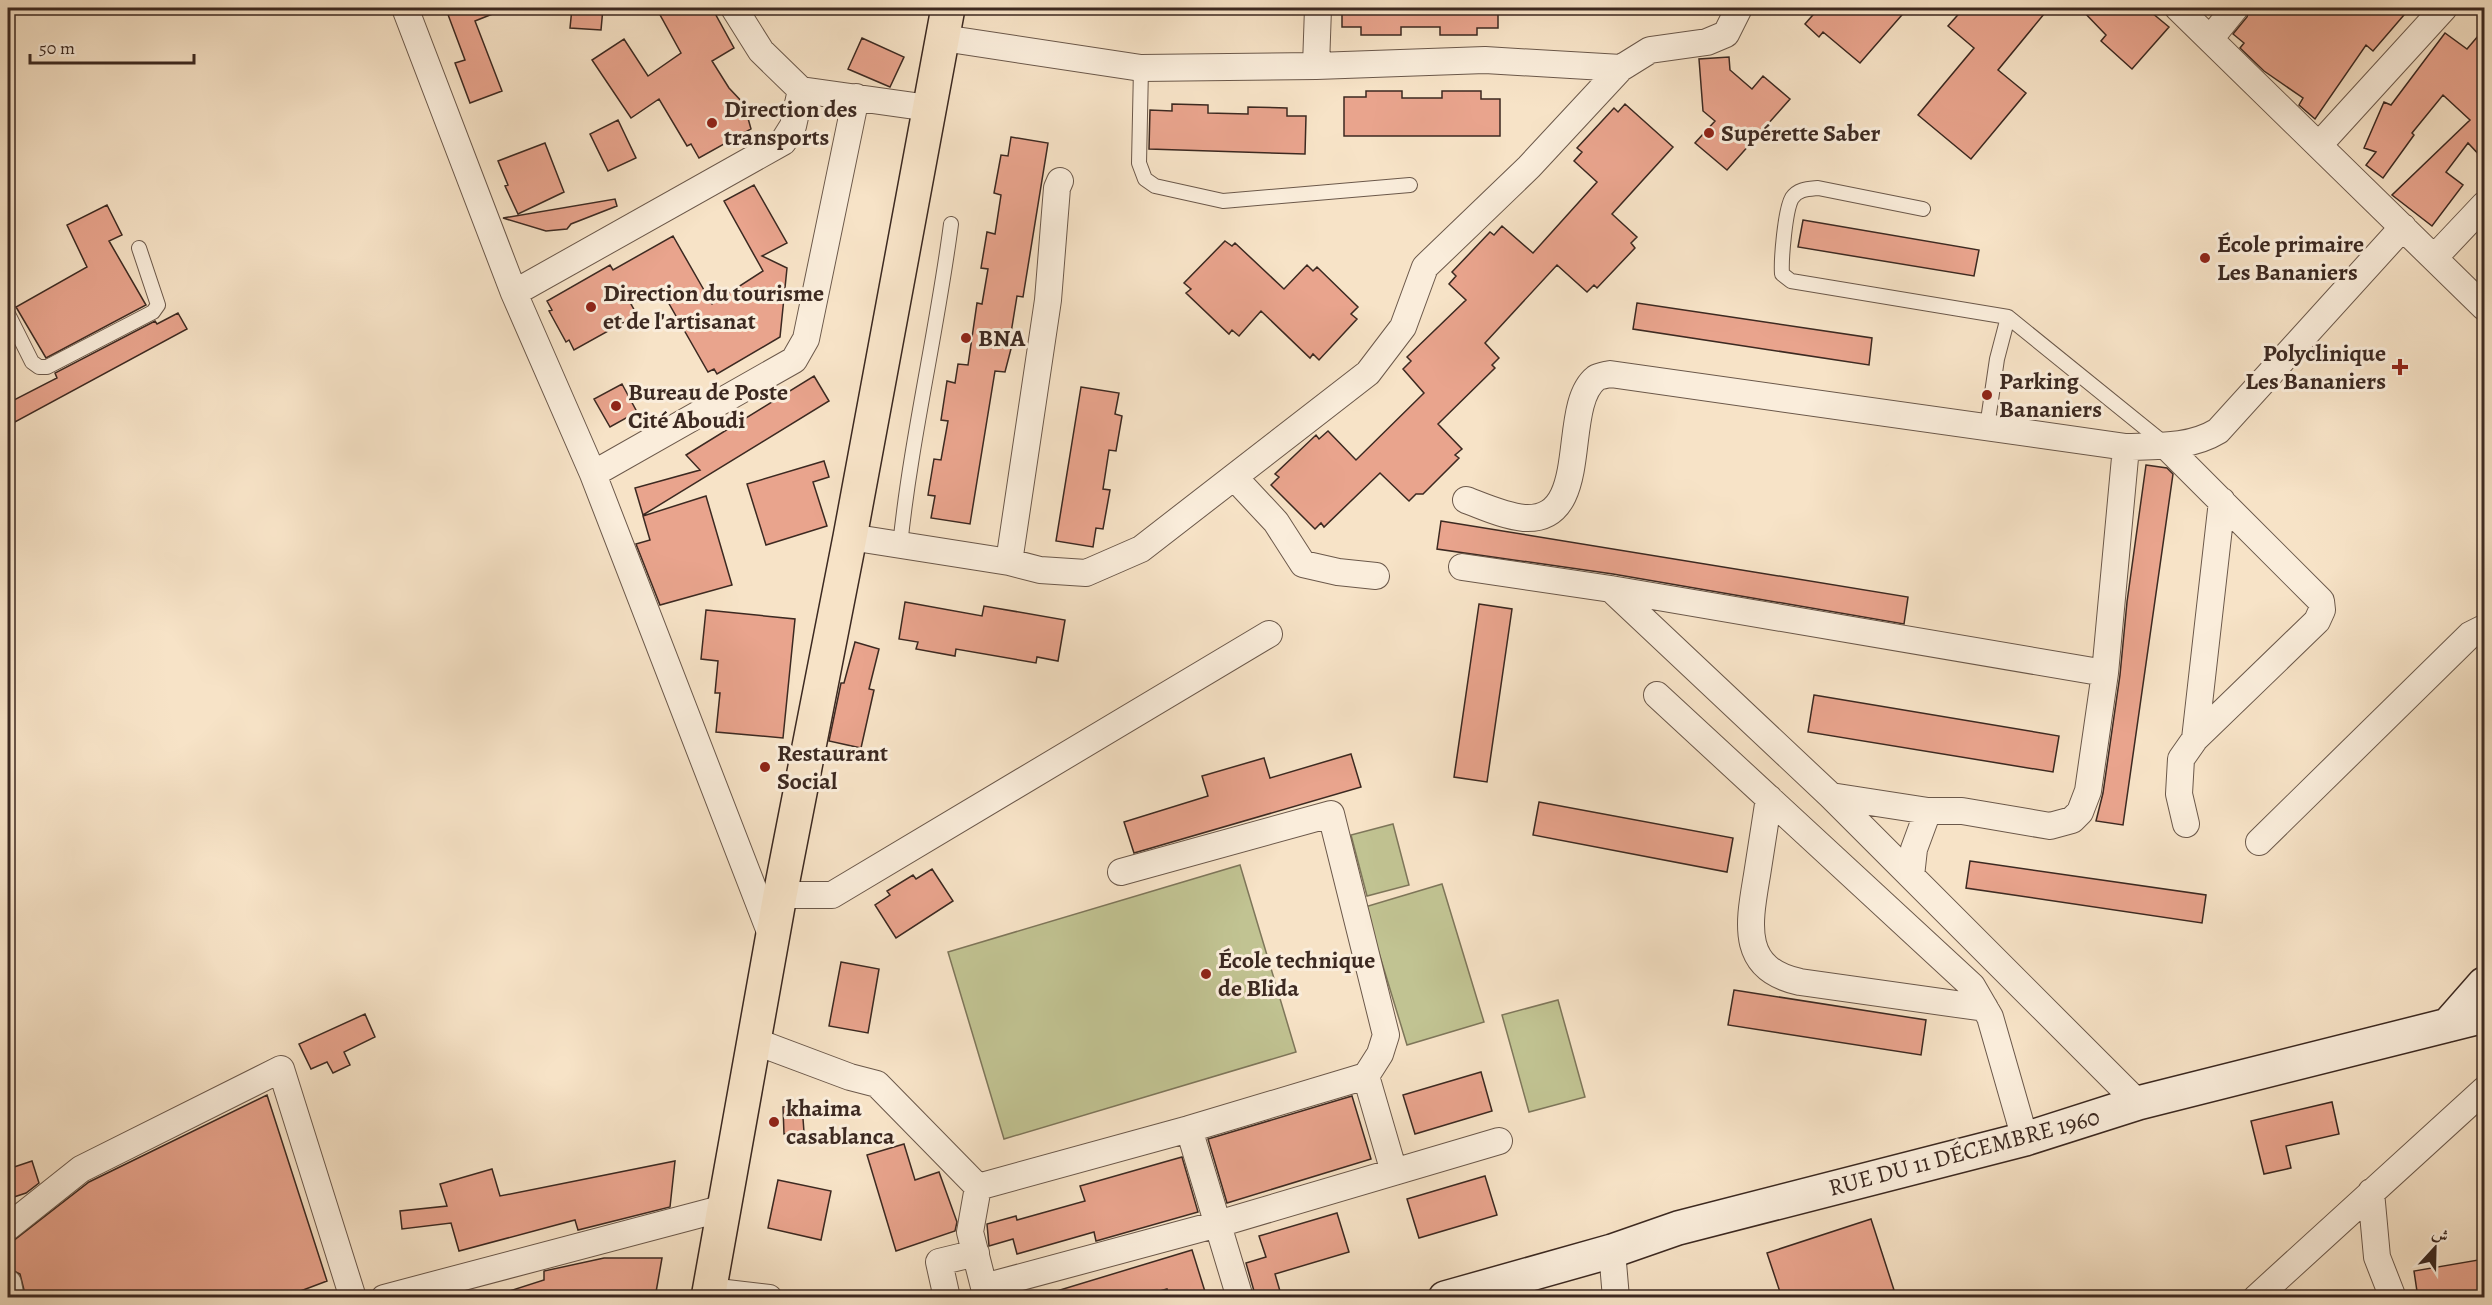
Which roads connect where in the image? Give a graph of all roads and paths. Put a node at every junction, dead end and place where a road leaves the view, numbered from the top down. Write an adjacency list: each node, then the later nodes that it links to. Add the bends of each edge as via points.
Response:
1 (405, 8): 25 (street)
2 (734, 8): 13 (street, via 761,51)
3 (1318, 8): 10 (street)
4 (1738, 8): 12 (street, via 1726,34 1707,42 1650,50)
5 (2178, 8): 9 (street)
6 (2235, 8): 9 (street)
7 (2444, 8): 16 (street)
8 (946, 23): 11 (street); 15 (main road)
9 (2210, 39): 16 (street)
10 (1316, 66): 11 (street); 12 (street, via 1485,60)
11 (1141, 68): 18 (lane, via 1139,163 1145,179 1155,186 1223,201)
12 (1621, 68): 33 (street, via 1530,167 1425,267 1403,327 1368,373)
13 (801, 90): 14 (street); 25 (street, via 793,126 783,142)
14 (856, 97): 15 (street); 32 (street, via 806,339 794,360)
15 (929, 108): 36 (main road)
16 (2319, 145): 22 (street)
17 (1060, 181): 38 (street, via 1048,300)
18 (1410, 185)
19 (2484, 205): 24 (street)
20 (1923, 209): 28 (lane, via 1818,188 1802,190 1792,199 1780,258 1782,274 1791,281)
21 (951, 224): 37 (lane, via 913,443)
22 (2403, 227): 24 (street); 30 (street, via 2218,431 2204,440)
23 (139, 248): 27 (lane, via 158,305 153,312 47,367 32,362)
24 (2434, 258): 26 (street)
25 (513, 293): 32 (street)
26 (2484, 307)
27 (8, 314)
28 (2008, 316): 29 (lane); 30 (lane)
29 (1987, 427): 31 (street); 34 (street, via 1610,374 1597,377 1587,392 1568,487 1557,504 1541,516 1524,518)
30 (2166, 446): 31 (street); 35 (street)
31 (2126, 447): 44 (street)
32 (593, 474): 55 (street)
33 (1234, 477): 38 (street, via 1141,549 1086,573 1040,570); 40 (street, via 1276,522 1303,564)
34 (1466, 500)
35 (2222, 501): 46 (street); 46 (street, via 2321,601 2322,610 2317,621)
36 (850, 537): 37 (street); 54 (main road)
37 (900, 546): 38 (street)
38 (1009, 562)
39 (1462, 567): 41 (street)
40 (1376, 576)
41 (1611, 589): 44 (street); 47 (street)
42 (2484, 628): 51 (street, via 2470,635)
43 (1269, 634): 54 (street, via 832,895)
44 (2105, 673): 49 (street, via 2085,802 2072,820 2050,826 1962,811)
45 (1657, 695): 48 (street)
46 (2195, 739): 50 (street, via 2181,759 2179,794)
47 (1831, 796): 49 (street); 53 (street)
48 (1769, 798): 57 (street, via 1960,973); 57 (street, via 1749,933 1766,966 1800,982)
49 (1928, 811): 53 (street, via 1917,836)
50 (2186, 824)
51 (2259, 842)
52 (1120, 872): 61 (street, via 1331,814 1386,1035)
53 (1911, 876): 63 (street)
54 (780, 894): 55 (main road)
55 (772, 937): 60 (main road)
56 (2484, 984): 59 (main road)
57 (1985, 1008): 65 (street)
58 (2484, 1016): 59 (main road, RUE DU 11 DÉCEMBRE 1960)
59 (2448, 1025): 63 (main road, RUE DU 11 DÉCEMBRE 1960)
60 (754, 1041): 68 (street, via 877,1084); 70 (main road)
61 (1366, 1076): 64 (street); 67 (street)
62 (2484, 1090): 69 (street)
63 (2138, 1103): 65 (main road, RUE DU 11 DÉCEMBRE 1960)
64 (1189, 1129): 68 (street); 71 (street)
65 (2025, 1139): 73 (main road, RUE DU 11 DÉCEMBRE 1960, via 1678,1228)
66 (1499, 1141): 67 (street)
67 (1394, 1172): 71 (street)
68 (978, 1187): 74 (street, via 970,1232)
69 (2371, 1192): 86 (street); 87 (street, via 2377,1257)
70 (724, 1208): 77 (main road); 80 (street)
71 (1218, 1224): 76 (street); 83 (street)
72 (8, 1227): 79 (street, via 81,1169 281,1069)
73 (1612, 1251): 84 (main road, RUE DU 11 DÉCEMBRE 1960); 85 (street)
74 (976, 1253): 76 (street); 82 (street, via 939,1262)
75 (8, 1283): 78 (street)
76 (984, 1287): 82 (street)
77 (709, 1294): 81 (street)
78 (11, 1298)
79 (353, 1298)
80 (384, 1298)
81 (769, 1298)
82 (948, 1298)
83 (1239, 1298)
84 (1445, 1298)
85 (1616, 1298)
86 (2256, 1298)
87 (2393, 1298)

